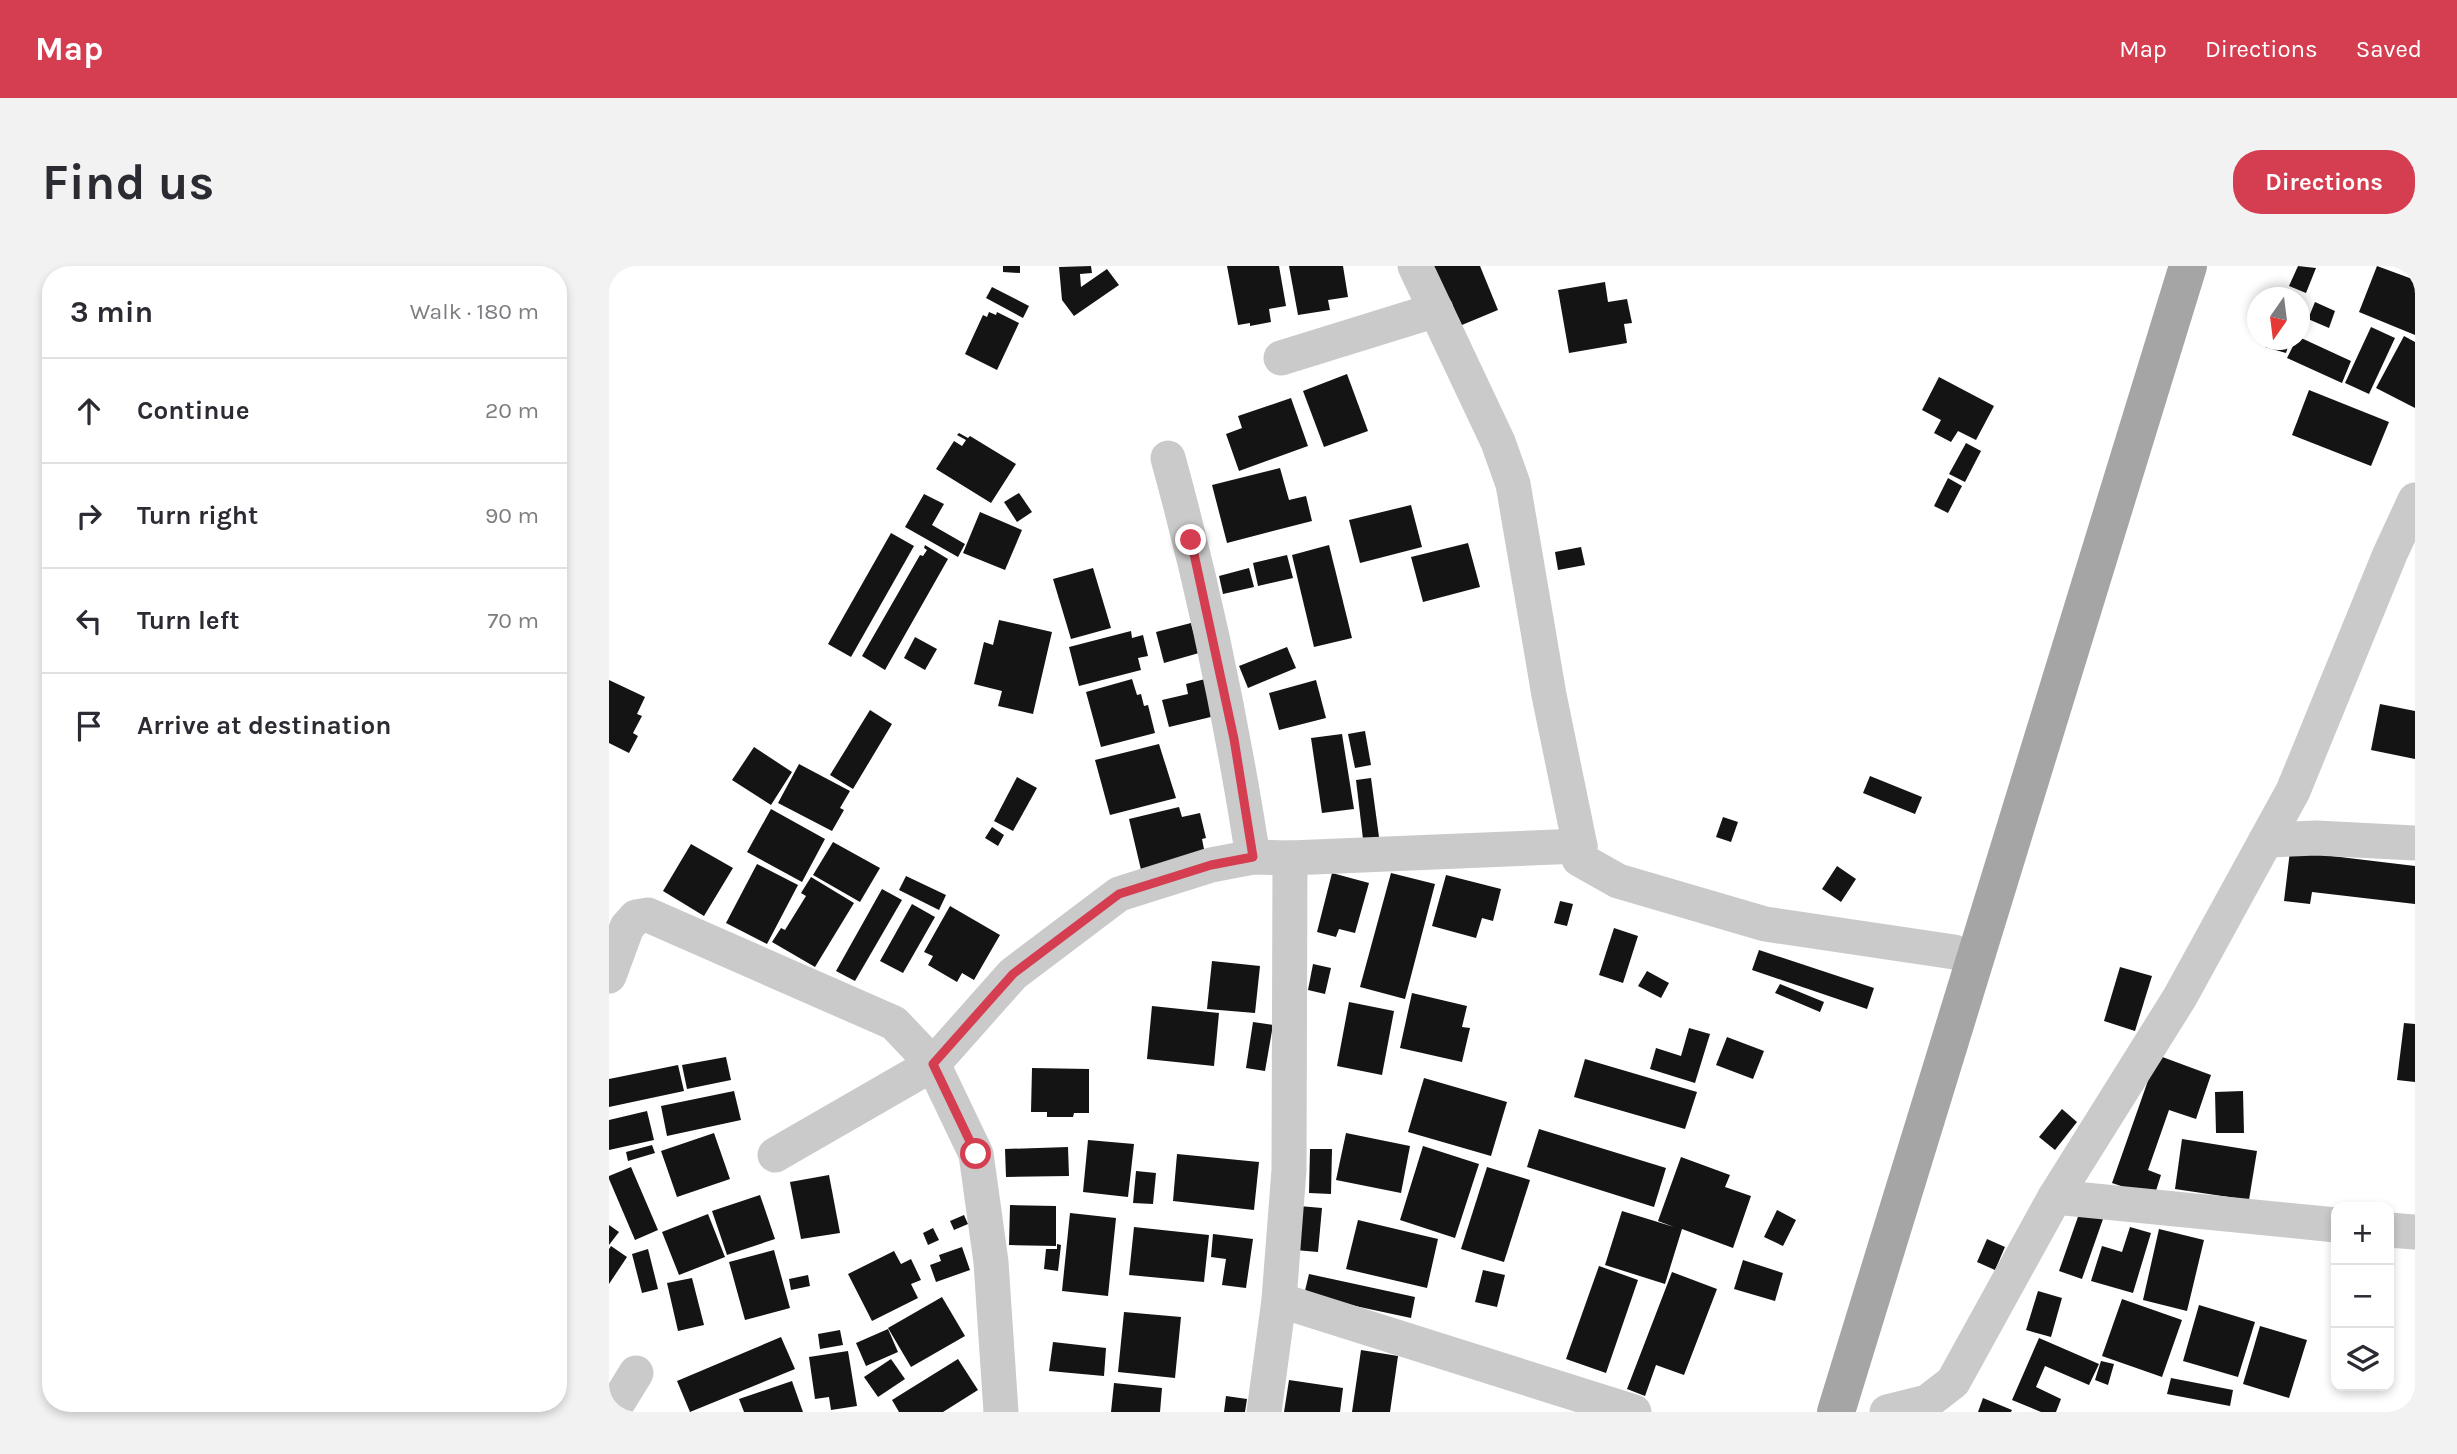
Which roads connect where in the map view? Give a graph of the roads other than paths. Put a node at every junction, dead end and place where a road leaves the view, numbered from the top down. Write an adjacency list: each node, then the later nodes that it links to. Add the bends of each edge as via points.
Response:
1 (1415, 266): 4 (street)
2 (2164, 266): 14 (main road)
3 (2188, 266): 14 (main road)
4 (1436, 310): 5 (street); 11 (street, via 1513,484)
5 (1280, 358)
6 (1168, 458): 12 (street, via 1191,540 1234,739)
7 (2415, 500): 8 (street)
8 (2402, 555): 9 (street)
9 (2266, 840): 10 (street); 19 (street, via 2181,997)
10 (2415, 843)
11 (1580, 846): 13 (street); 15 (street, via 1579,859 1618,881 1765,924)
12 (1253, 857): 13 (street); 17 (street, via 1119,894 1013,974)
13 (1290, 858): 23 (street, via 1289,1170)
14 (1993, 859): 15 (main road); 30 (main road)
15 (1954, 952): 29 (main road)
16 (609, 975): 17 (street, via 627,927 636,917 648,915 894,1023)
17 (933, 1064): 18 (street); 26 (street, via 976,1154 991,1262)
18 (775, 1155)
19 (2055, 1197): 20 (street); 31 (street, via 1953,1382 1927,1402)
20 (2331, 1224)
21 (2394, 1230): 22 (street)
22 (2415, 1232)
23 (1279, 1300): 27 (street); 28 (street)
24 (636, 1373): 25 (street)
25 (612, 1412)
26 (1001, 1412)
27 (1264, 1412)
28 (1634, 1412)
29 (1817, 1412)
30 (1836, 1412)
31 (1887, 1412)

